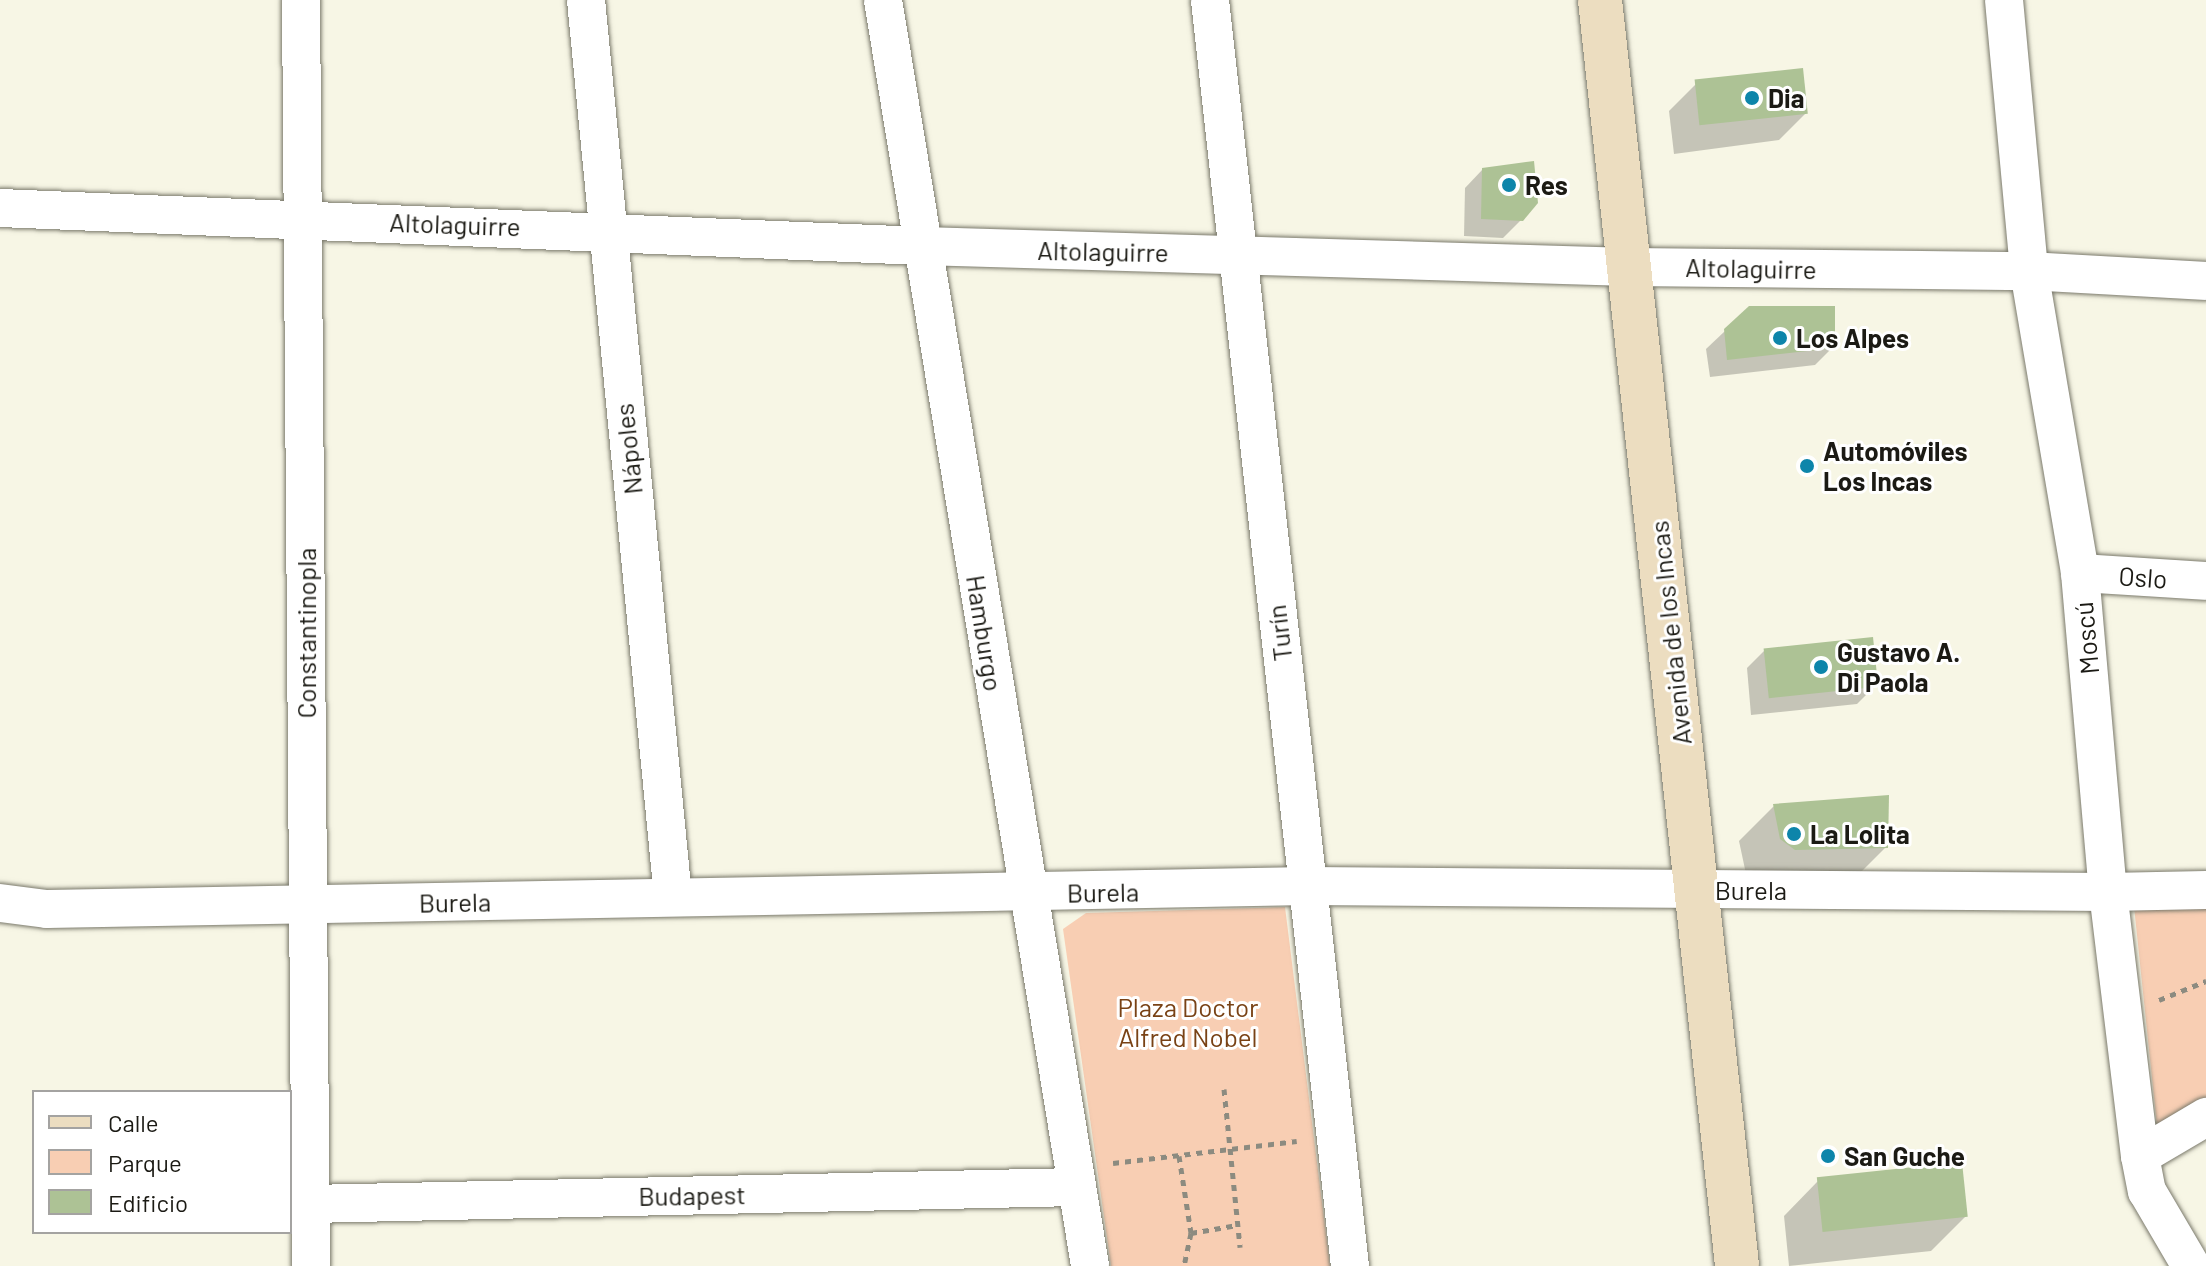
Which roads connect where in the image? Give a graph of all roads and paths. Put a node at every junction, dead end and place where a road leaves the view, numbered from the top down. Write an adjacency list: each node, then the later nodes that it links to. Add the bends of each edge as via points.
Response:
1 (301, 0): 8 (street, Constantinopla)
2 (586, 0): 9 (street, Nápoles)
3 (883, 0): 10 (street, Hamburgo)
4 (1210, 0): 11 (street, Turín)
5 (1600, 0): 12 (main road, Avenida de los Incas)
6 (2004, 0): 13 (street, Moscú)
7 (0, 208): 8 (street, Altolaguirre)
8 (304, 218): 9 (street, Altolaguirre); 24 (street, Constantinopla)
9 (606, 230): 10 (street, Altolaguirre); 22 (street, Nápoles)
10 (922, 246): 11 (street, Altolaguirre); 21 (street, Hamburgo)
11 (1236, 254): 12 (street, Altolaguirre); 17 (street, Turín)
12 (1630, 267): 13 (street, Altolaguirre); 18 (main road, Avenida de los Incas)
13 (2029, 271): 14 (street, Altolaguirre); 15 (street, Moscú)
14 (2206, 281)
15 (2080, 573): 16 (street, Oslo); 20 (street, Moscú)
16 (2206, 581)
17 (1308, 886): 18 (street, Burela); 21 (street, Burela); 29 (street, Turín)
18 (1699, 890): 20 (street, Burela); 42 (main road, Avenida de los Incas)
19 (2206, 890): 20 (street, Burela)
20 (2108, 892): 26 (street, Moscú)
21 (1027, 894): 22 (street, Burela); 33 (street, Hamburgo)
22 (673, 897): 24 (street, Burela)
23 (0, 903): 24 (street, Burela, via 47,909)
24 (307, 905): 34 (street, Constantinopla)
25 (2206, 981): 26 (path)
26 (2121, 1015): 32 (street, Moscú)
27 (1224, 1089): 30 (path)
28 (2206, 1117): 32 (street)
29 (1334, 1136): 30 (path); 41 (street, Turín)
30 (1230, 1152): 31 (path); 35 (path)
31 (1179, 1156): 33 (path); 36 (path)
32 (2140, 1156): 43 (street, Moscú, via 2147,1191)
33 (1074, 1177): 34 (street, Budapest); 39 (street, Hamburgo)
34 (310, 1204): 38 (street, Constantinopla)
35 (1237, 1225): 36 (path); 37 (path)
36 (1191, 1233): 40 (path)
37 (1240, 1247)
38 (311, 1266)
39 (1090, 1266)
40 (1184, 1266)
41 (1350, 1266)
42 (1737, 1266)
43 (2191, 1266)

